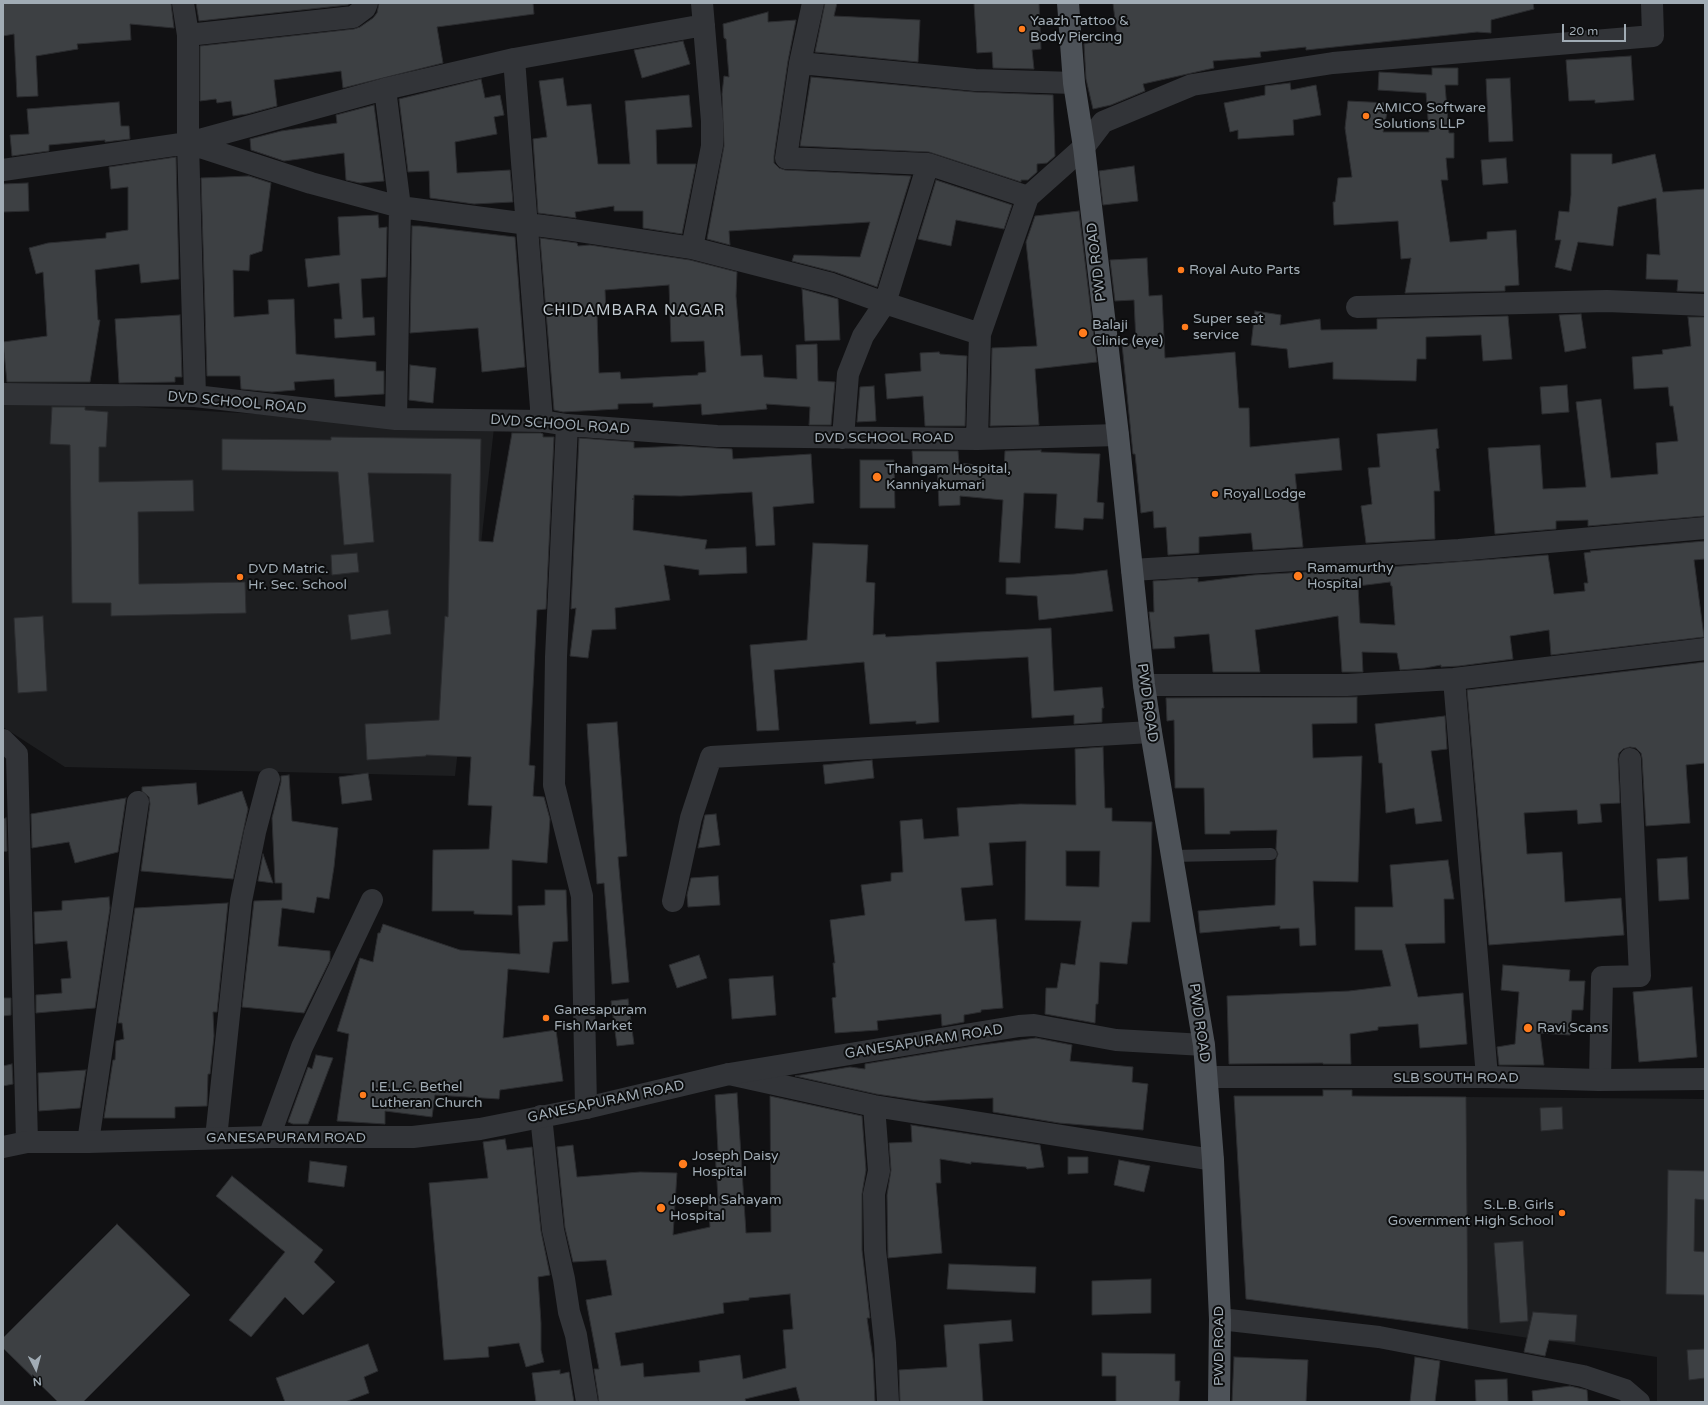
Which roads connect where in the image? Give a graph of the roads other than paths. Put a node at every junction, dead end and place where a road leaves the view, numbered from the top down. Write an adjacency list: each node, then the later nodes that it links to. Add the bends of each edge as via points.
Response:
1 (183, 3): 8 (street)
2 (367, 3): 8 (street, via 365,8 353,17)
3 (702, 3): 7 (street)
4 (813, 3): 10 (street)
5 (1068, 3): 11 (main road, PWD ROAD)
6 (1652, 3): 14 (street, via 1653,36 1333,62 1192,85 1103,122)
7 (704, 25): 9 (street); 20 (street, via 712,146)
8 (188, 36): 13 (street)
9 (514, 59): 12 (street); 19 (street)
10 (800, 64): 11 (street, via 974,80); 15 (street, via 786,158)
11 (1074, 83): 14 (main road, PWD ROAD)
12 (385, 89): 13 (street); 18 (street)
13 (188, 143): 16 (street); 18 (street, via 311,183); 26 (street)
14 (1084, 147): 17 (street); 30 (main road, PWD ROAD)
15 (928, 164): 17 (street); 21 (street)
16 (3, 170)
17 (1028, 197): 24 (street)
18 (400, 207): 19 (street); 27 (street)
19 (527, 225): 20 (street); 28 (street)
20 (692, 248): 21 (street, via 832,284)
21 (885, 303): 24 (street); 31 (street, via 863,336 848,374)
22 (1705, 305): 23 (street, via 1607,301)
23 (1357, 307)
24 (980, 334): 32 (street)
25 (3, 394): 26 (street, DVD SCHOOL ROAD)
26 (195, 396): 27 (street, DVD SCHOOL ROAD)
27 (396, 419): 28 (street, DVD SCHOOL ROAD)
28 (542, 421): 29 (street, DVD SCHOOL ROAD)
29 (567, 425): 31 (street, DVD SCHOOL ROAD, via 717,436); 54 (street, via 556,657 554,785 582,896)
30 (1118, 435): 32 (street, DVD SCHOOL ROAD); 34 (main road, PWD ROAD)
31 (843, 438): 32 (street, DVD SCHOOL ROAD)
32 (976, 439)
33 (1705, 528): 34 (street, via 1459,550)
34 (1132, 570): 37 (main road, PWD ROAD)
35 (1705, 649): 36 (street)
36 (1454, 679): 37 (street, via 1346,685); 50 (street)
37 (1144, 685): 38 (main road, PWD ROAD)
38 (1151, 732): 44 (main road, PWD ROAD); 46 (street, via 711,757 691,818)
39 (3, 740): 58 (street, via 17,754)
40 (1630, 759): 52 (street, via 1640,976 1602,977)
41 (269, 780): 57 (street, via 241,901)
42 (138, 802): 59 (street)
43 (1271, 854): 44 (lane)
44 (1172, 856): 47 (main road, PWD ROAD)
45 (372, 900): 56 (street, via 302,1047)
46 (673, 901)
47 (1204, 1045): 48 (street, GANESAPURAM ROAD, via 1116,1040 1034,1025); 49 (main road, PWD ROAD)
48 (729, 1074): 53 (street); 54 (street, GANESAPURAM ROAD)
49 (1207, 1077): 50 (street, SLB SOUTH ROAD); 61 (main road, PWD ROAD)
50 (1487, 1077): 52 (street, SLB SOUTH ROAD)
51 (1705, 1079): 52 (street, SLB SOUTH ROAD)
52 (1600, 1080)
53 (874, 1106): 61 (street); 64 (street, via 878,1170 874,1194 875,1250 885,1343)
54 (586, 1108): 55 (street, GANESAPURAM ROAD)
55 (541, 1116): 56 (street, GANESAPURAM ROAD, via 480,1129 413,1137); 63 (street, via 553,1230 576,1335)
56 (269, 1137): 57 (street, GANESAPURAM ROAD)
57 (216, 1138): 59 (street, GANESAPURAM ROAD)
58 (27, 1142): 59 (street, GANESAPURAM ROAD); 60 (street, GANESAPURAM ROAD)
59 (88, 1142)
60 (3, 1147)
61 (1213, 1160): 62 (main road, PWD ROAD)
62 (1220, 1319): 65 (main road, PWD ROAD); 66 (street, via 1379,1338 1583,1376 1624,1390)
63 (587, 1402)
64 (888, 1402)
65 (1219, 1402)
66 (1638, 1402)

